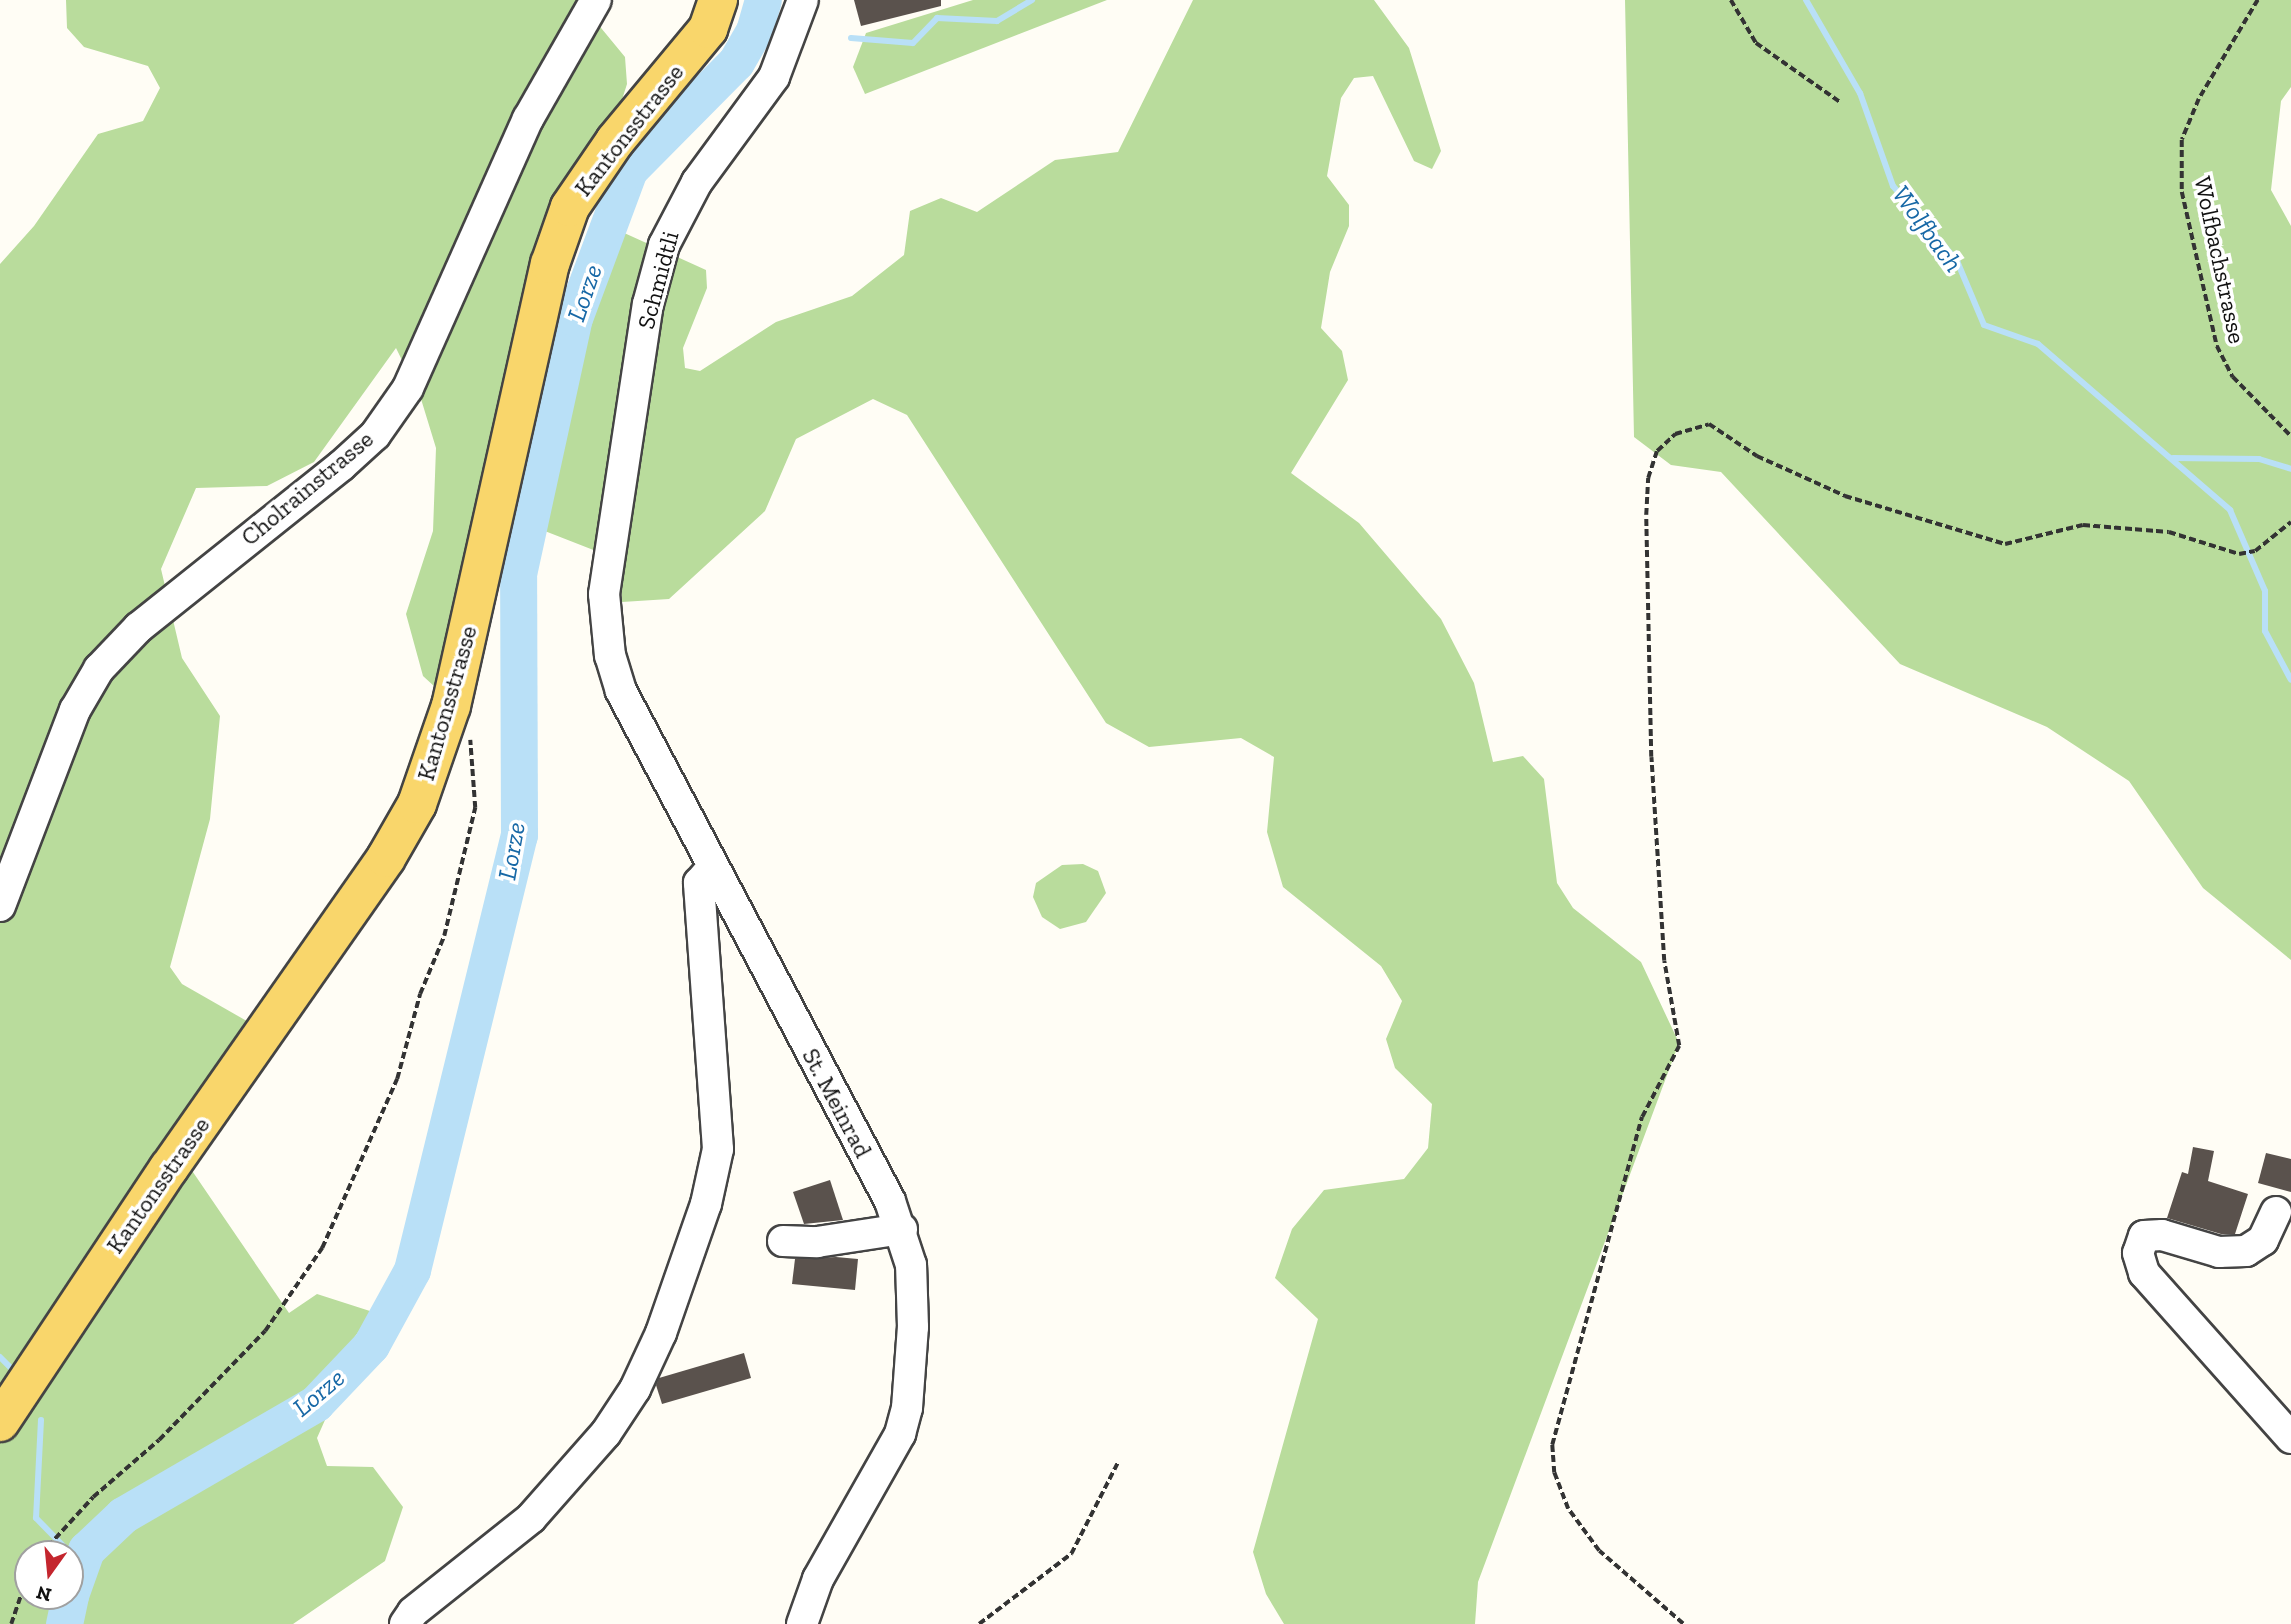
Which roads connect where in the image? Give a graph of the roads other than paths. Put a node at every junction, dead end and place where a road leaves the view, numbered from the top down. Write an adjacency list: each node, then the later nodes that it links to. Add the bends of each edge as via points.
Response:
1 (596, 0): 6 (street, Cholrainstrasse, via 528,119 408,388 375,435 341,466 138,628 99,669 75,710)
2 (718, 0): 10 (main road, Kantonsstrasse, via 708,29 615,141 570,206 550,264 452,706 416,804 386,859 162,1179)
3 (803, 0): 4 (street, Schmidtli, via 774,77 697,182 664,245 648,304)
4 (604, 594): 5 (street, St. Meinrad, via 610,656 621,691)
5 (711, 869): 8 (street, St. Meinrad); 12 (street, via 699,883 718,1149 706,1203 660,1333 635,1389 581,1461 531,1518 413,1612)
6 (0, 906)
7 (2276, 1212): 11 (street, via 2263,1240 2246,1251 2219,1252 2162,1235 2144,1236 2137,1253 2144,1273)
8 (902, 1229): 9 (street, via 817,1242); 13 (street, St. Meinrad, via 911,1265 913,1327 907,1408 891,1456 831,1554)
9 (783, 1241)
10 (0, 1422)
11 (2291, 1438)
12 (405, 1624)
13 (802, 1624)

